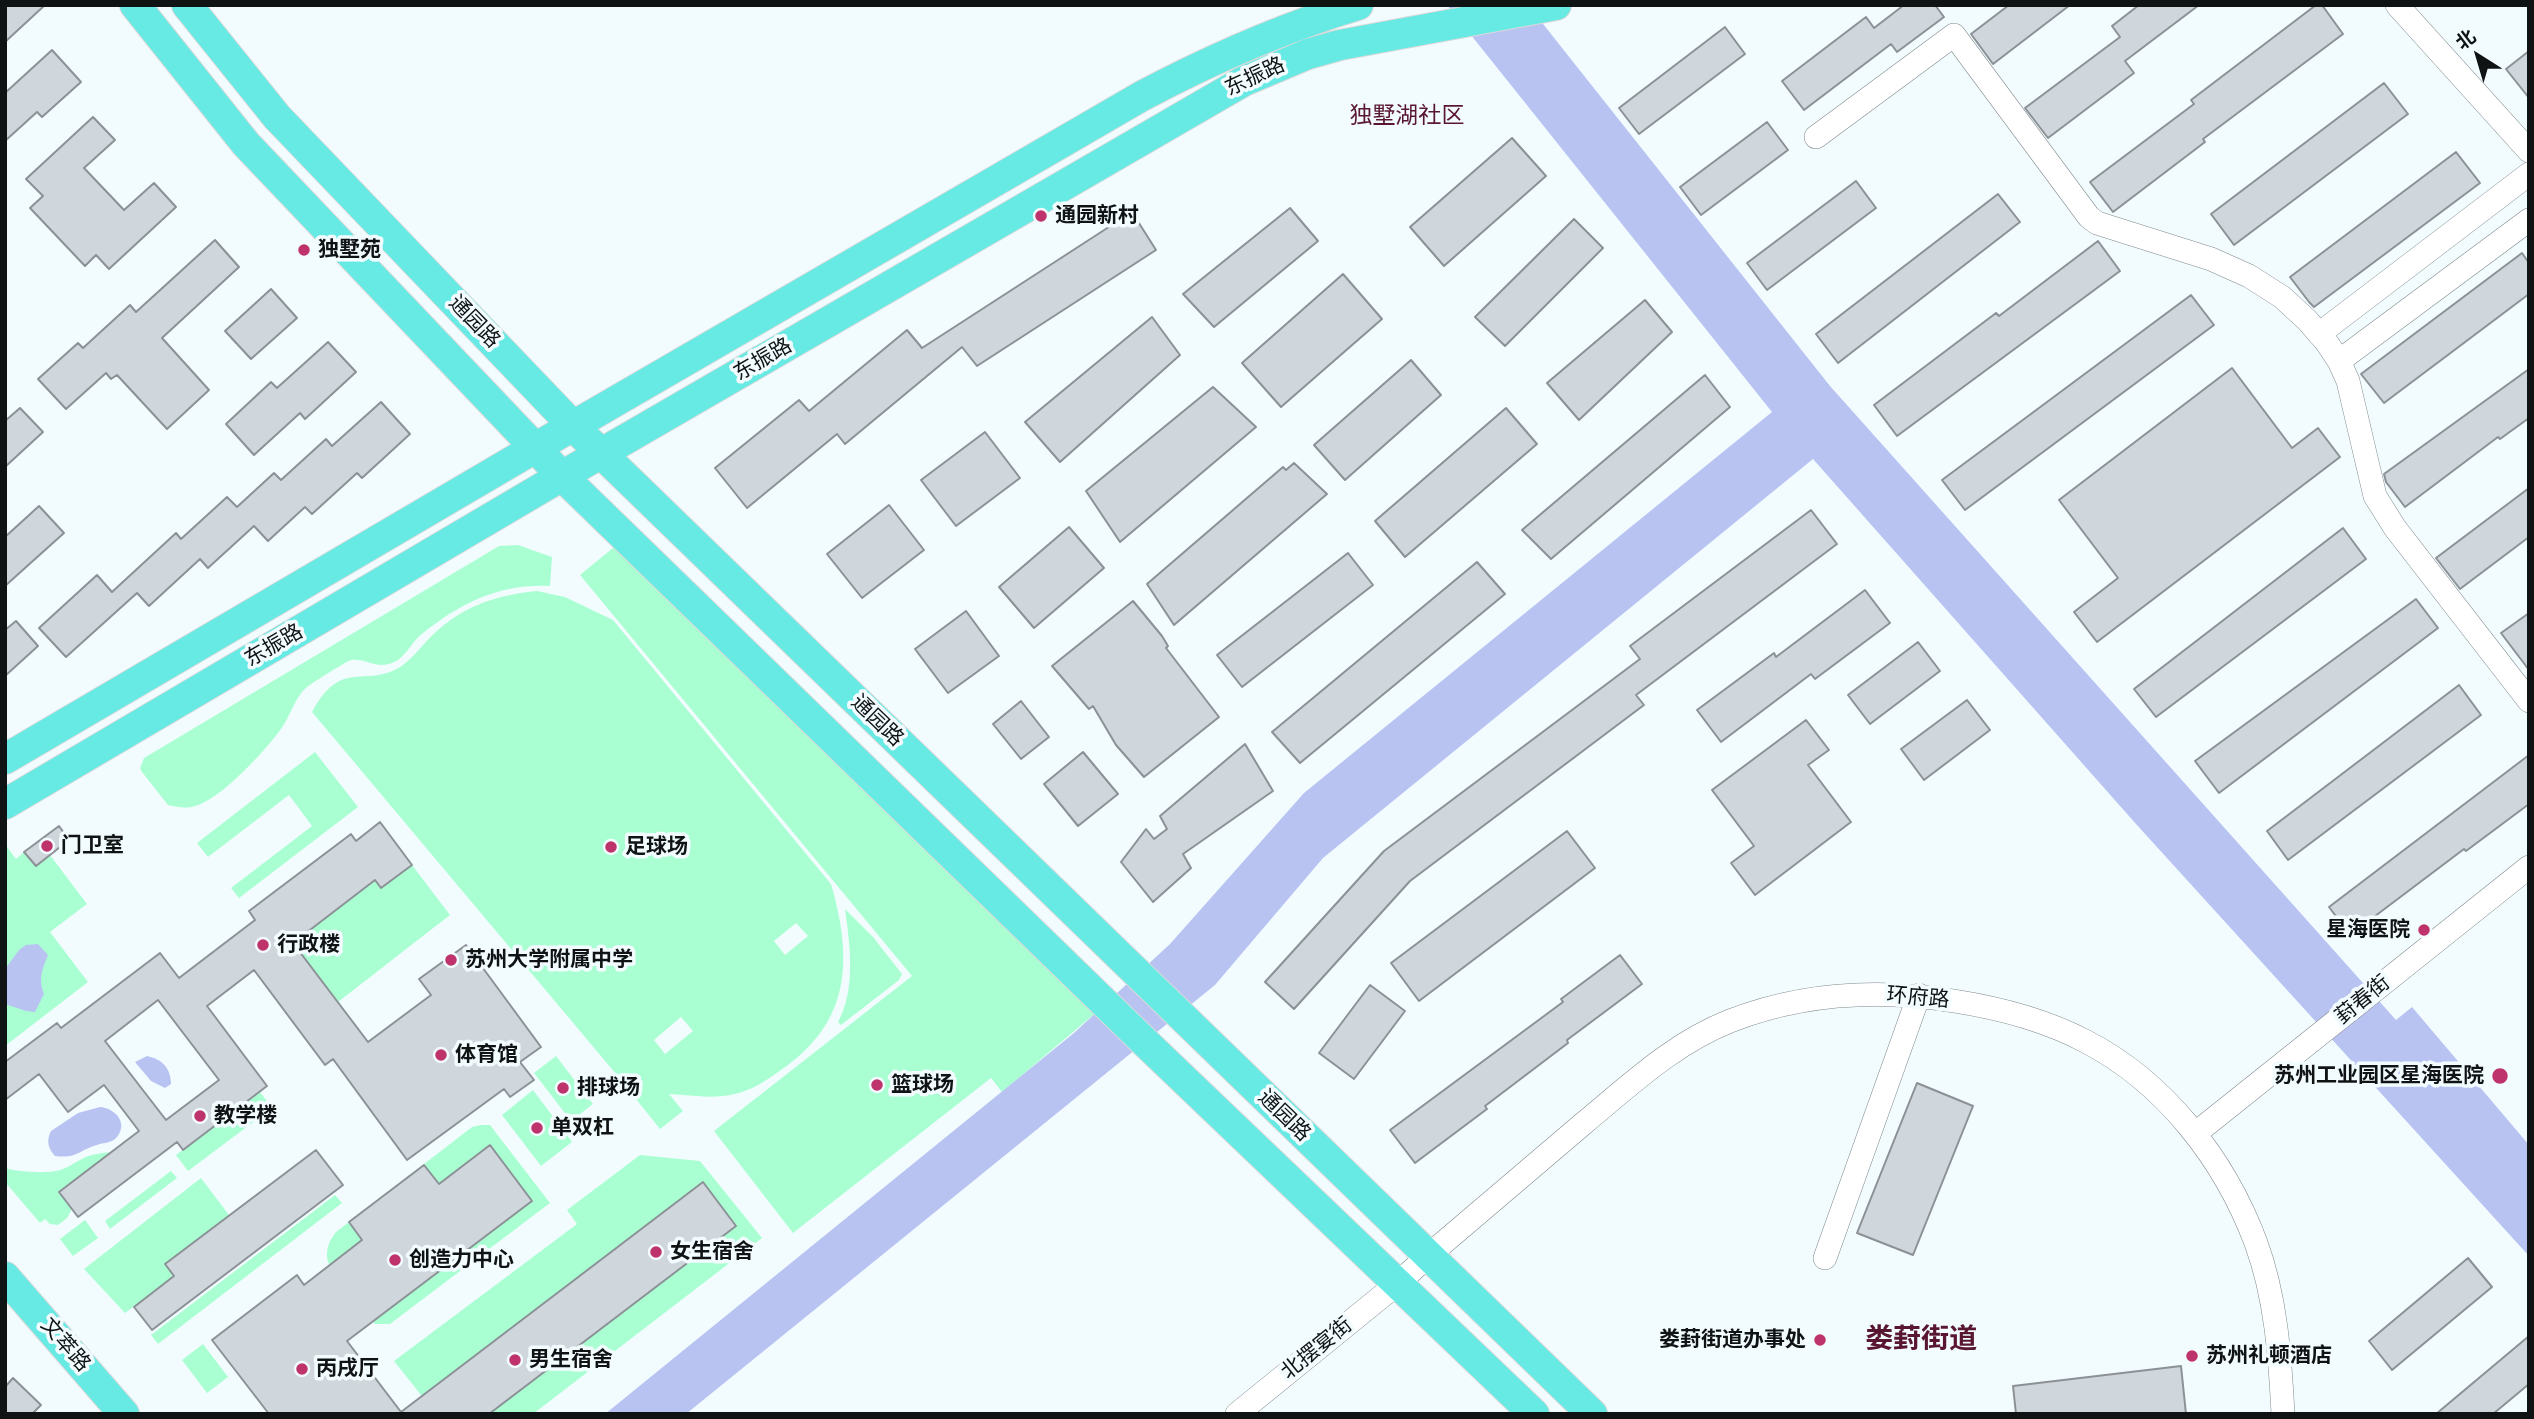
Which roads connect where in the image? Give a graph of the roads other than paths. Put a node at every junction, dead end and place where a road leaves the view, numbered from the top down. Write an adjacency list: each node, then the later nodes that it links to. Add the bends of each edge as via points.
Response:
1 (135, 5): 13 (main road, 通园路, via 246,144)
2 (187, 5): 12 (main road, 通园路, via 277,117)
3 (1357, 5): 12 (main road, 东振路, via 1231,51 1142,96)
4 (2397, 5): 7 (street)
5 (1548, 7): 14 (main road, 东振路, via 1340,45 1244,80)
6 (1816, 137): 10 (street, via 1954,35 2089,218 2249,276 2282,297)
7 (2529, 151)
8 (2529, 174): 10 (street)
9 (2529, 220): 11 (street)
10 (2319, 334): 11 (street)
11 (2339, 361): 16 (street, via 2375,496)
12 (574, 426): 13 (main road, 东振路); 14 (main road, 通园路)
13 (535, 448): 15 (main road, 通园路); 17 (main road, 东振路)
14 (602, 454): 15 (main road, 东振路); 22 (main road, 通园路)
15 (562, 477): 18 (main road, 东振路); 25 (main road, 通园路)
16 (2529, 701)
17 (5, 759)
18 (5, 804)
19 (2529, 867): 21 (street, 葑春街)
20 (1919, 995): 21 (street, 环府路, via 1986,1006 2086,1041 2159,1095); 22 (street, 环府路, via 1800,999 1729,1021 1664,1056); 23 (street)
21 (2196, 1133): 30 (street, 环府路, via 2256,1242 2280,1355)
22 (1429, 1255): 25 (street, 环府路); 29 (main road, 通园路)
23 (1825, 1258)
24 (5, 1277): 26 (main road, 文萃路)
25 (1397, 1284): 27 (street, 北摆宴街); 28 (main road, 通园路)
26 (124, 1414)
27 (1237, 1414)
28 (1534, 1414)
29 (1592, 1414)
30 (2283, 1414)

